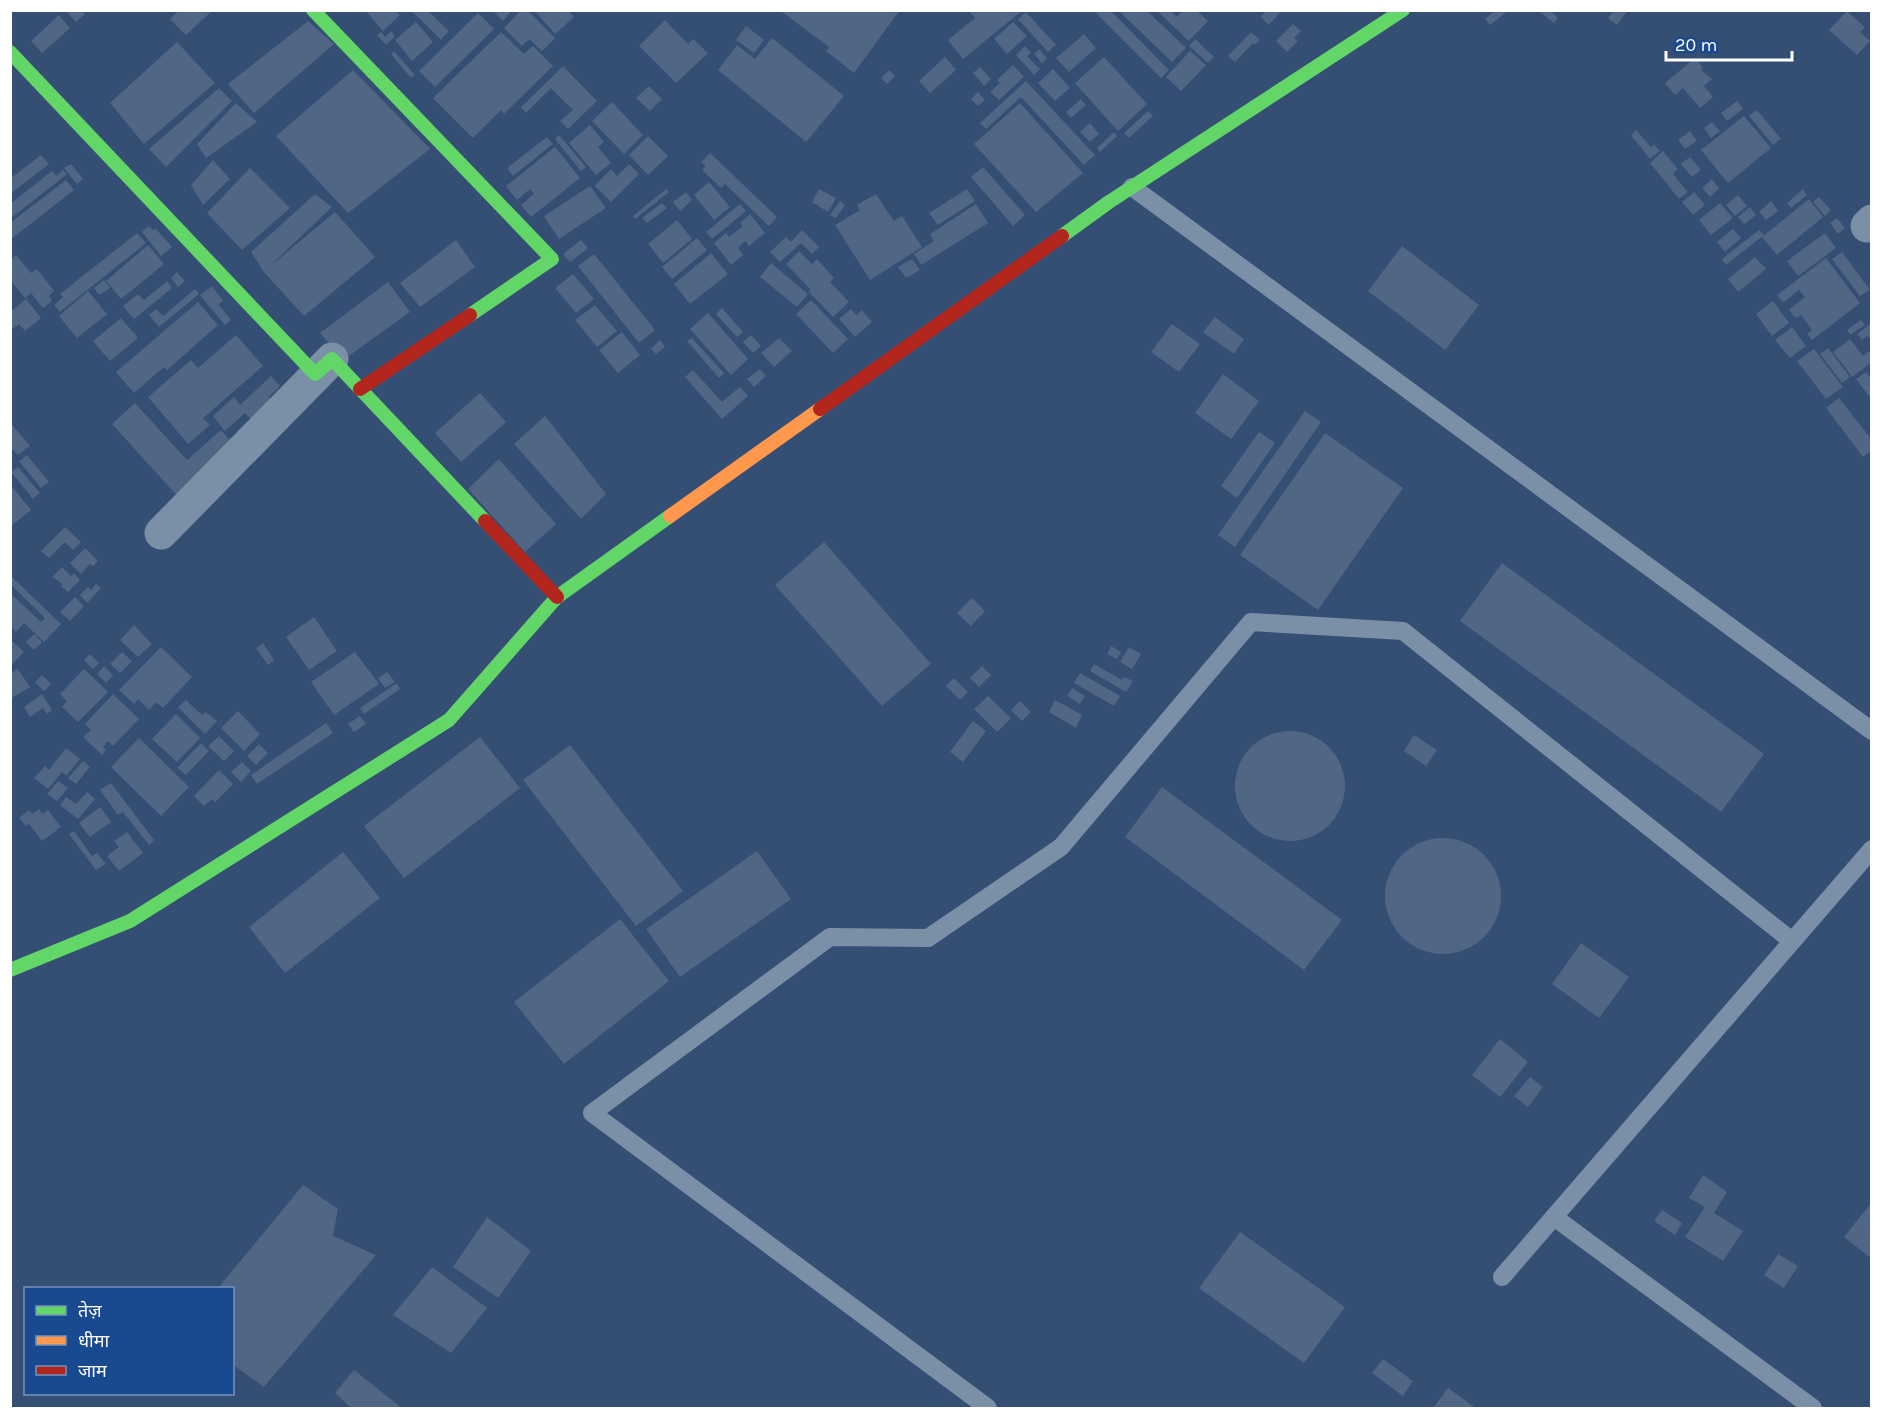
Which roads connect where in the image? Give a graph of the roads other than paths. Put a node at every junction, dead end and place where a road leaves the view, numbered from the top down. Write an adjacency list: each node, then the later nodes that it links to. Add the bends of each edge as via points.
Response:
1 (313, 10): 6 (main road, via 552,259)
2 (1403, 10): 4 (main road)
3 (10, 52): 5 (main road, via 315,374)
4 (1132, 187): 8 (main road); 9 (lane)
5 (332, 359): 6 (main road); 7 (street)
6 (360, 389): 8 (main road)
7 (161, 533)
8 (557, 597): 12 (main road, via 449,720 130,921)
9 (1872, 731)
10 (1872, 849): 11 (lane)
11 (1792, 941): 13 (lane); 15 (lane, via 1403,631 1251,622 1061,846 928,938 830,936 592,1113)
12 (10, 970)
13 (1554, 1217): 14 (lane); 16 (lane)
14 (1502, 1277)
15 (988, 1408)
16 (1813, 1408)

